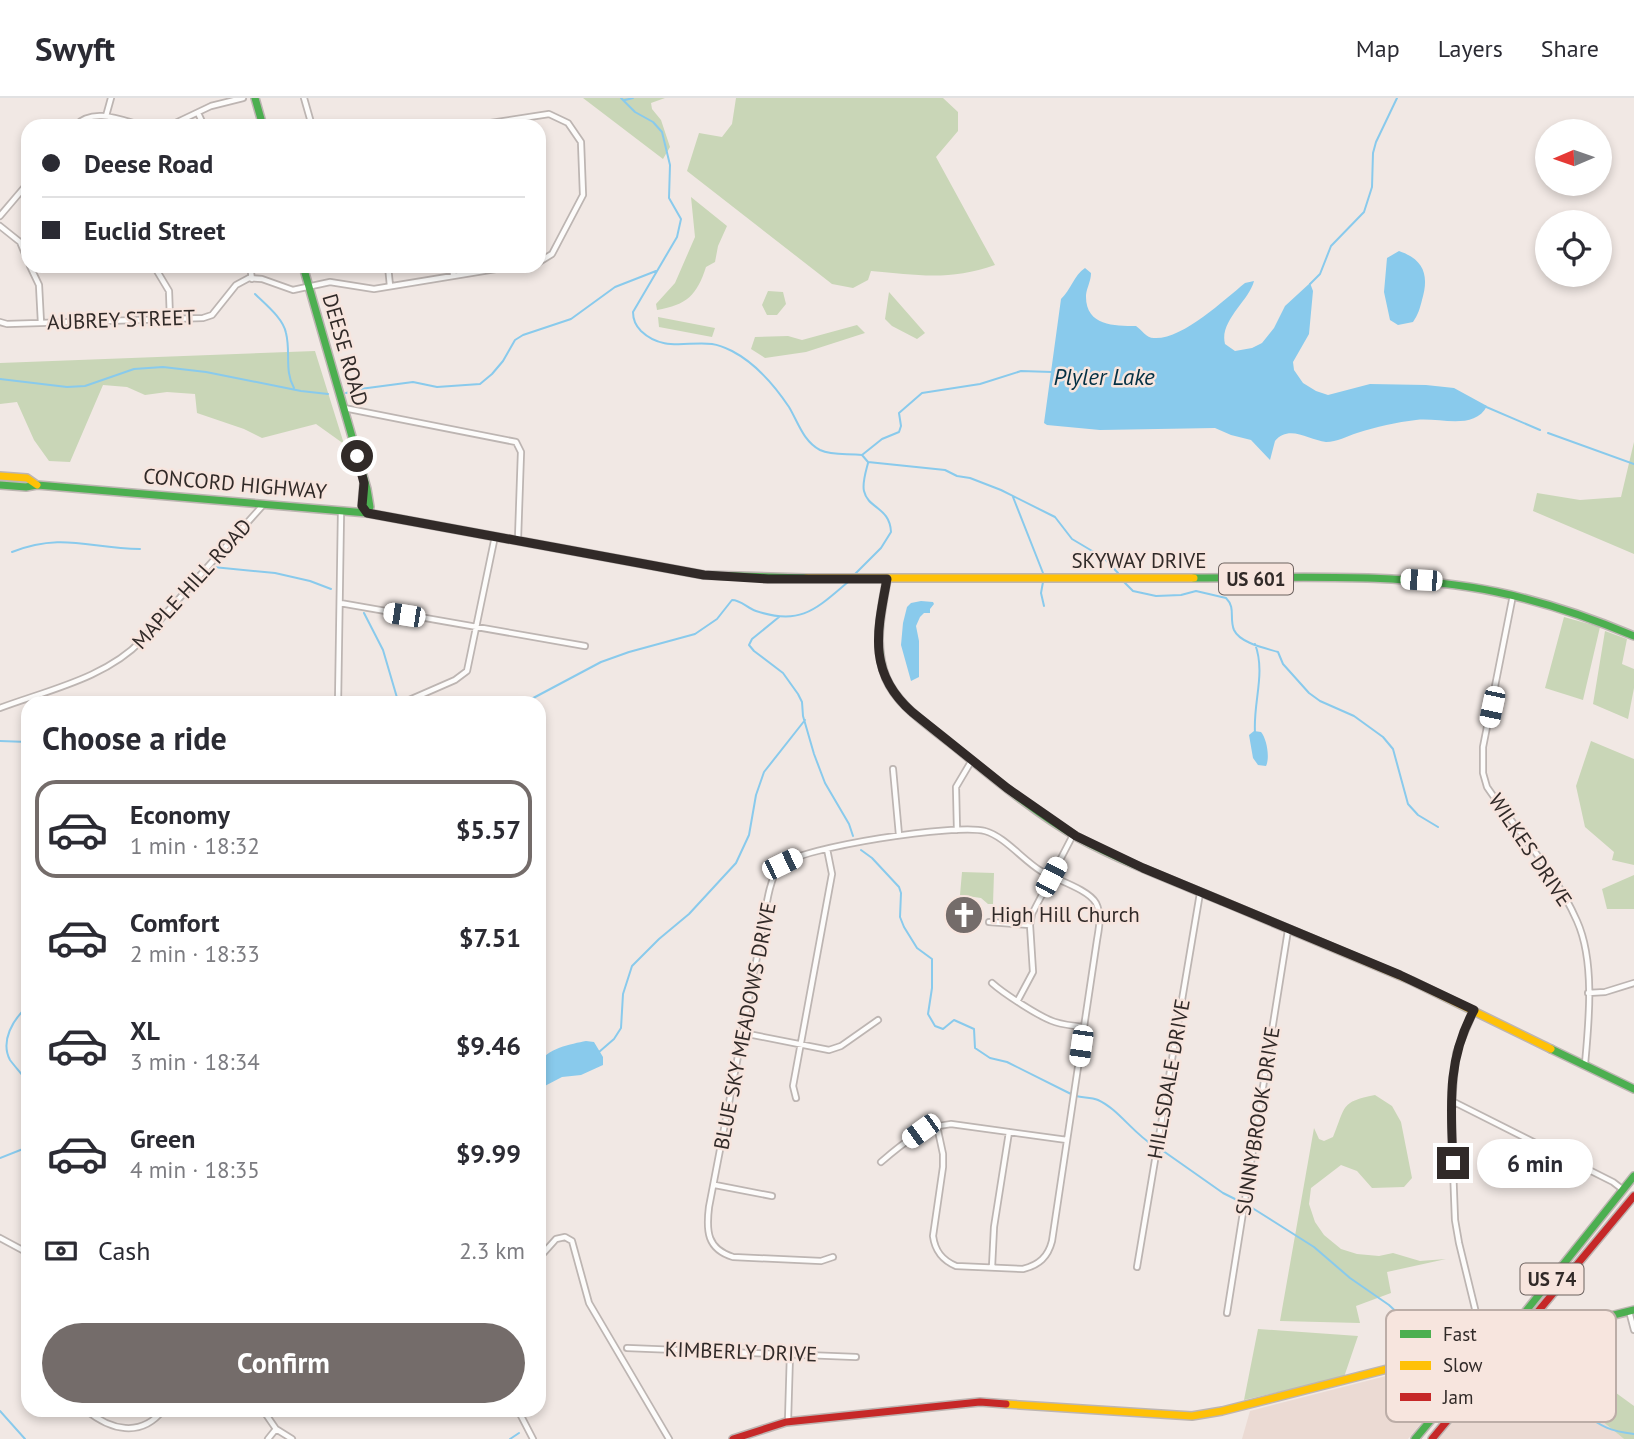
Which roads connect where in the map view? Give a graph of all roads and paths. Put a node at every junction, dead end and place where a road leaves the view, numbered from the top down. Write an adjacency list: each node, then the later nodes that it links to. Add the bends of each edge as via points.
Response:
1 (111, 98): 6 (street)
2 (243, 98): 5 (street)
3 (255, 98): 11 (main road)
4 (304, 98): 12 (street)
5 (198, 113): 9 (street); 10 (street)
6 (106, 116): 7 (street); 8 (street)
7 (84, 119)
8 (117, 119)
9 (185, 119)
10 (201, 119)
11 (261, 119)
12 (310, 119)
13 (526, 119): 18 (street, via 549,114 568,123 580,142 583,195)
14 (21, 191): 15 (street)
15 (0, 216)
16 (0, 226): 17 (street)
17 (21, 244)
18 (546, 258)
19 (33, 273): 31 (street, via 39,285)
20 (158, 273): 29 (street, via 169,291)
21 (251, 273): 26 (street)
22 (305, 273): 28 (main road, DEESE ROAD)
23 (389, 273): 27 (street)
24 (471, 273): 25 (street)
25 (453, 276): 27 (street)
26 (252, 279): 28 (street, via 293,290); 29 (street, AUBREY STREET, via 236,285 212,315)
27 (390, 286): 28 (street, via 374,289 330,282)
28 (309, 288): 32 (main road, DEESE ROAD)
29 (170, 319): 31 (street, AUBREY STREET)
30 (0, 322): 31 (street, AUBREY STREET)
31 (41, 323)
32 (343, 408): 38 (main road, DEESE ROAD, via 367,489); 40 (street, via 516,442 521,452)
33 (0, 476): 35 (main road, CONCORD HIGHWAY / US 601, via 27,478)
34 (0, 485): 35 (main road, CONCORD HIGHWAY / US 601)
35 (37, 485): 36 (main road, CONCORD HIGHWAY / US 601)
36 (264, 503): 37 (main road, CONCORD HIGHWAY / US 601); 47 (street, MAPLE HILL ROAD, via 122,658)
37 (341, 510): 38 (main road, CONCORD HIGHWAY / US 601); 43 (street)
38 (367, 513): 39 (main road, CONCORD HIGHWAY / US 601)
39 (495, 536): 40 (main road, CONCORD HIGHWAY / US 601); 44 (street)
40 (519, 540): 41 (main road, CONCORD HIGHWAY / US 601, via 704,575)
41 (887, 579): 42 (main road, SKYWAY DRIVE / US 601, via 1396,579); 52 (main road, via 877,649 885,678 904,705)
42 (1514, 594): 45 (main road, SKYWAY DRIVE / US 601); 65 (street, WILKES DRIVE, via 1483,747 1483,773 1487,787 1557,883 1576,919 1585,947)
43 (340, 603): 44 (street); 48 (street)
44 (476, 627): 46 (street); 49 (street, via 465,674)
45 (1634, 636)
46 (585, 646)
47 (33, 696)
48 (338, 696)
49 (417, 696)
50 (21, 700): 51 (street, MAPLE HILL ROAD)
51 (0, 708)
52 (972, 760): 54 (street, via 956,787); 56 (main road)
53 (893, 769): 55 (street)
54 (957, 830): 55 (street, BLUE SKY MEADOWS DRIVE); 58 (street, BLUE SKY MEADOWS DRIVE, via 985,831)
55 (899, 835): 57 (street, BLUE SKY MEADOWS DRIVE)
56 (1073, 835): 58 (street); 59 (main road)
57 (827, 849): 70 (street, BLUE SKY MEADOWS DRIVE, via 797,857 776,870); 71 (street, via 832,874)
58 (1051, 877): 61 (street); 69 (street, BLUE SKY MEADOWS DRIVE, via 1088,894 1098,911)
59 (1200, 892): 62 (main road); 90 (street, HILLSDALE DRIVE)
60 (989, 922): 61 (street)
61 (1030, 925): 66 (street, via 1033,972)
62 (1289, 929): 67 (main road); 95 (street, SUNNYBROOK DRIVE)
63 (992, 983): 66 (street)
64 (1634, 983): 65 (street)
65 (1588, 993): 72 (street, WILKES DRIVE)
66 (1018, 1000): 69 (street, via 1055,1022)
67 (1474, 1010): 72 (main road); 75 (street, via 1456,1052)
68 (878, 1020): 71 (street, via 841,1046 828,1050)
69 (1083, 1027): 78 (street, BLUE SKY MEADOWS DRIVE)
70 (743, 1033): 71 (street); 81 (street, BLUE SKY MEADOWS DRIVE)
71 (801, 1045): 74 (street, via 793,1086)
72 (1585, 1065): 73 (main road)
73 (1634, 1089)
74 (796, 1098)
75 (1452, 1101): 82 (street); 91 (street, via 1455,1220)
76 (937, 1126): 77 (street); 79 (street, via 921,1131); 89 (street, BLUE SKY MEADOWS DRIVE, via 943,1167 934,1246 946,1262 956,1266)
77 (1009, 1132): 78 (street); 89 (street)
78 (1066, 1140): 89 (street, BLUE SKY MEADOWS DRIVE, via 1049,1252 1034,1267)
79 (881, 1162)
80 (1634, 1176): 82 (main road, US 74)
81 (715, 1185): 83 (street); 88 (street, BLUE SKY MEADOWS DRIVE, via 708,1237 723,1254 821,1261)
82 (1623, 1189): 92 (main road, US 74)
83 (772, 1196)
84 (1632, 1201): 93 (main road, US 74)
85 (0, 1238): 86 (street)
86 (21, 1250)
87 (546, 1250): 112 (street, via 556,1239 572,1241 589,1303)
88 (833, 1257)
89 (992, 1267)
90 (1138, 1267)
91 (1475, 1310)
92 (1527, 1310)
93 (1541, 1310)
94 (1632, 1311): 96 (street)
95 (1227, 1313)
96 (1634, 1330)
97 (626, 1348): 98 (street, KIMBERLY DRIVE)
98 (790, 1354): 99 (street, KIMBERLY DRIVE); 105 (street)
99 (856, 1357)
100 (1386, 1369): 105 (main road, via 1192,1416 980,1402)
101 (94, 1417): 102 (street, via 123,1429 147,1425)
102 (156, 1417)
103 (268, 1417): 108 (street)
104 (522, 1417): 111 (street)
105 (788, 1422): 113 (main road)
106 (1429, 1422): 114 (main road, US 74)
107 (1446, 1422): 115 (main road, US 74)
108 (276, 1429): 109 (street); 110 (street)
109 (268, 1439)
110 (292, 1439)
111 (533, 1439)
112 (669, 1439)
113 (733, 1439)
114 (1415, 1439)
115 (1432, 1439)

